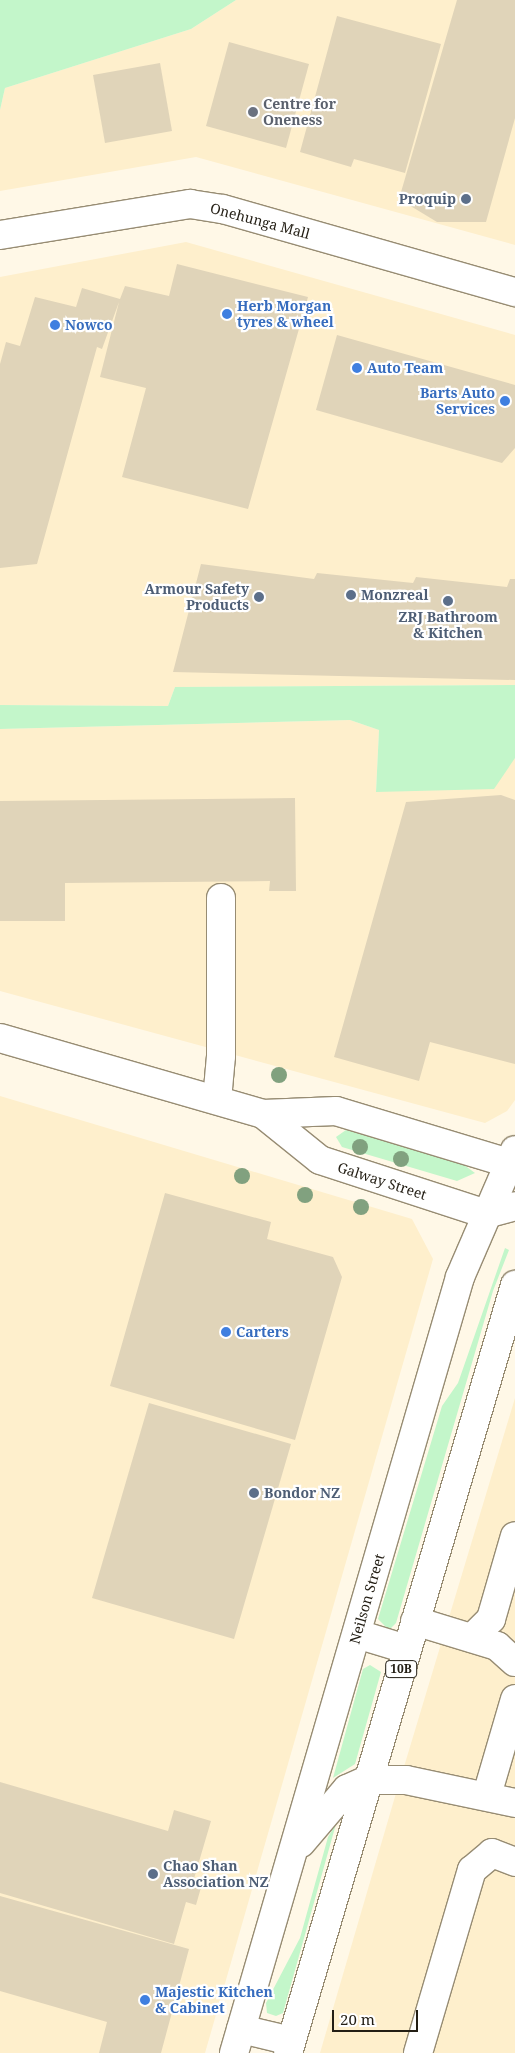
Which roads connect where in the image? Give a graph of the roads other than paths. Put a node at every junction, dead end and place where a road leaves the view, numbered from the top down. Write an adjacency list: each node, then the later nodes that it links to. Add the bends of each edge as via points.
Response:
1 (0, 235): 2 (main road, Onehunga Mall, via 190,204 223,210)
2 (515, 292)
3 (221, 898): 5 (main road)
4 (0, 1038): 5 (main road, Galway Street)
5 (217, 1100): 6 (main road, Galway Street)
6 (263, 1114): 7 (main road, Galway Street, via 336,1111); 9 (main road, Galway Street, via 320,1160)
7 (513, 1161): 9 (main road, Neilson Street)
8 (515, 1206): 9 (main road)
9 (486, 1214): 13 (main road, Neilson Street, via 460,1277)
10 (515, 1285): 12 (main road, 10B)
11 (515, 1536): 14 (main road, via 491,1618)
12 (415, 1621): 14 (main road); 15 (main road, 10B)
13 (357, 1634): 15 (main road); 21 (main road, Neilson Street)
14 (472, 1638): 16 (main road, via 497,1646)
15 (406, 1649): 18 (main road, 10B)
16 (515, 1662)
17 (515, 1698): 19 (main road)
18 (367, 1780): 19 (main road, via 406,1780); 21 (main road, via 347,1789); 24 (main road, 10B)
19 (487, 1795): 20 (main road)
20 (515, 1803)
21 (294, 1852): 23 (main road, Neilson Street)
22 (515, 1862): 25 (main road, via 492,1853 472,1870)
23 (238, 2041): 24 (main road)
24 (290, 2047)
25 (418, 2053)

